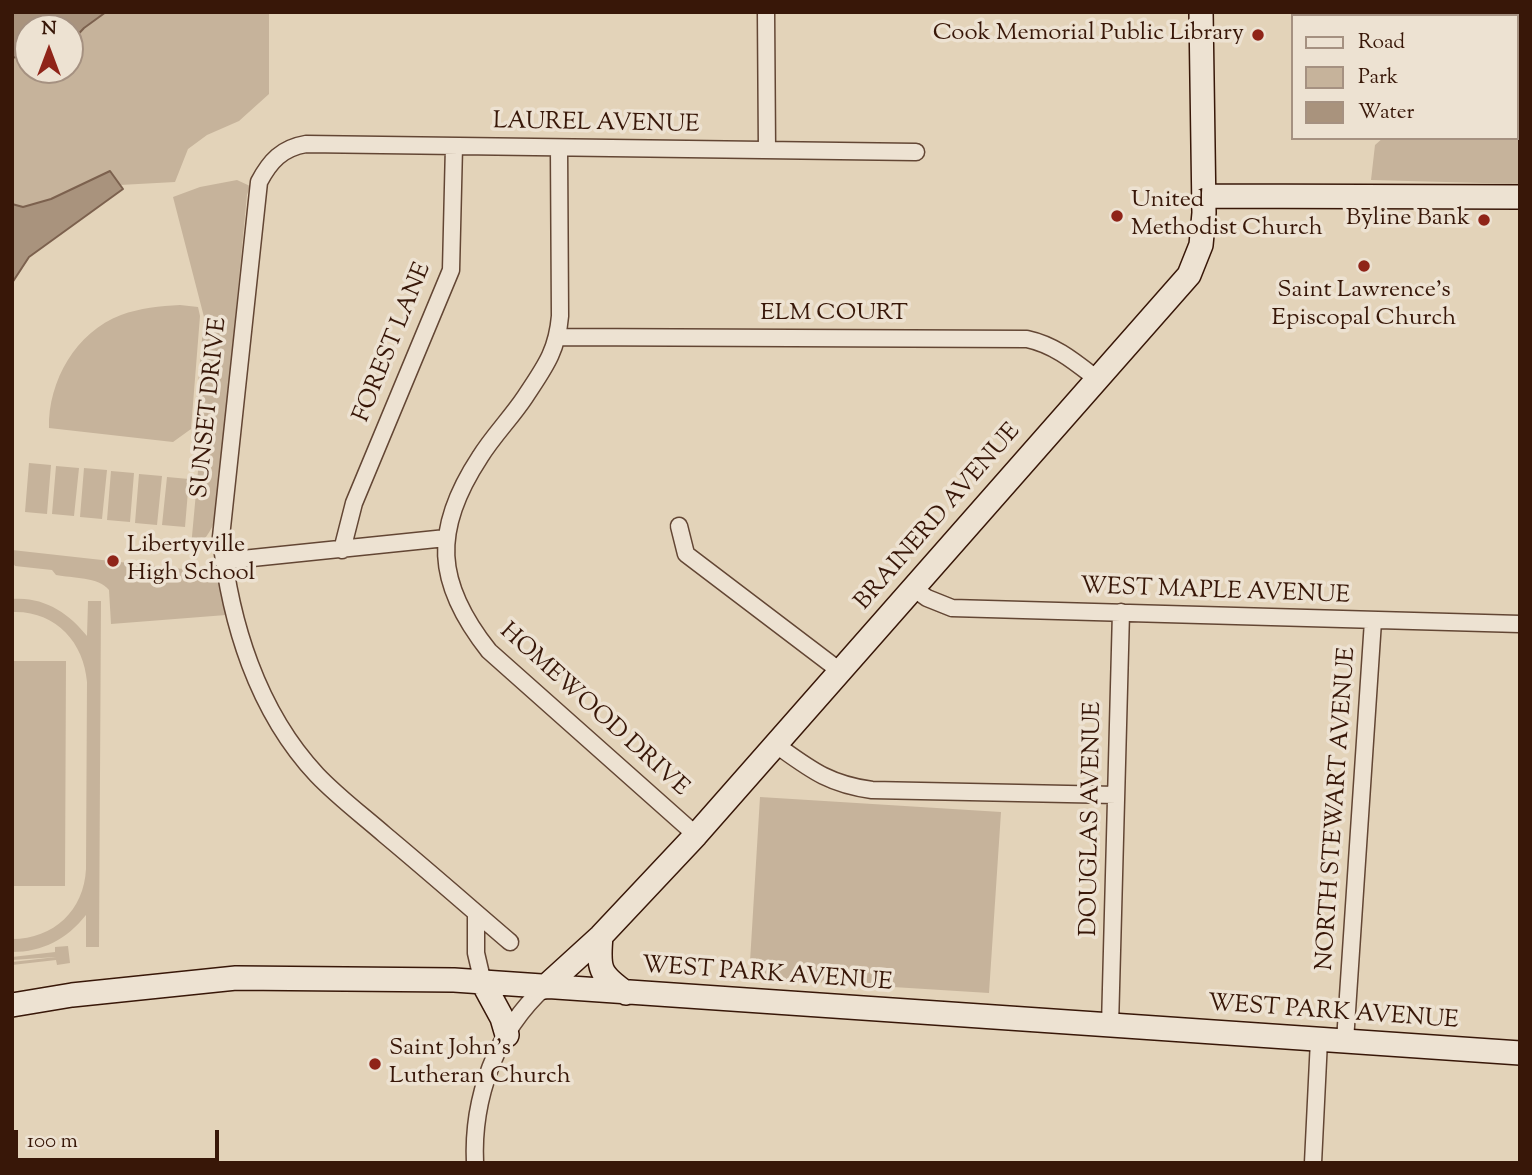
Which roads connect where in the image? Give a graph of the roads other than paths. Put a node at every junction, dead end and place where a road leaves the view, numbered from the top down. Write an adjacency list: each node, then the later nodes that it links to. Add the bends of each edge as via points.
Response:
1 (766, 12): 5 (street)
2 (1201, 12): 8 (main road, BRAINERD AVENUE)
3 (454, 146): 4 (street, LAUREL AVENUE); 7 (street, LAUREL AVENUE, via 306,144); 14 (street, FOREST LANE, via 451,271 354,503)
4 (559, 148): 5 (street, LAUREL AVENUE); 10 (street, HOMEWOOD DRIVE)
5 (767, 150): 6 (street, LAUREL AVENUE)
6 (916, 152)
7 (279, 154): 15 (street, SUNSET DRIVE, via 259,182 220,537)
8 (1204, 196): 9 (main road); 11 (main road, BRAINERD AVENUE, via 1201,244 1189,275)
9 (1520, 197)
10 (558, 337): 11 (street, ELM COURT, via 1027,339 1058,350); 13 (street, HOMEWOOD DRIVE, via 546,366 480,456 451,510)
11 (1097, 379): 16 (main road, BRAINERD AVENUE)
12 (679, 526): 20 (street, via 685,554)
13 (446, 538): 14 (street); 23 (street, HOMEWOOD DRIVE, via 452,588 467,621 489,651)
14 (342, 550): 15 (street)
15 (223, 561): 24 (street, SUNSET DRIVE, via 253,673 282,727 333,790)
16 (914, 588): 17 (street, WEST MAPLE AVENUE, via 952,608); 20 (main road, BRAINERD AVENUE)
17 (1121, 612): 18 (street, WEST MAPLE AVENUE); 22 (street, DOUGLAS AVENUE)
18 (1373, 621): 19 (street, WEST MAPLE AVENUE); 36 (street, NORTH STEWART AVENUE)
19 (1520, 624)
20 (840, 671): 21 (main road, BRAINERD AVENUE)
21 (775, 744): 22 (street, via 830,781 849,787); 23 (main road, BRAINERD AVENUE)
22 (1116, 794): 33 (street, DOUGLAS AVENUE)
23 (695, 835): 25 (main road, BRAINERD AVENUE)
24 (476, 913): 26 (street, SUNSET DRIVE); 27 (street)
25 (601, 936): 30 (main road, BRAINERD AVENUE); 31 (main road, via 600,969)
26 (510, 942)
27 (476, 953): 28 (street); 29 (street)
28 (454, 980): 29 (main road, WEST PARK AVENUE); 32 (main road, WEST PARK AVENUE, via 236,978)
29 (484, 983): 30 (main road, WEST PARK AVENUE); 34 (main road)
30 (545, 987): 31 (main road, WEST PARK AVENUE); 34 (street)
31 (626, 993): 33 (main road, WEST PARK AVENUE)
32 (12, 1005)
33 (1110, 1026): 35 (main road, WEST PARK AVENUE)
34 (507, 1035): 38 (street, via 489,1068 478,1104)
35 (1319, 1040): 36 (main road, WEST PARK AVENUE); 39 (street)
36 (1345, 1041): 37 (main road, WEST PARK AVENUE)
37 (1520, 1053)
38 (475, 1163)
39 (1313, 1163)

